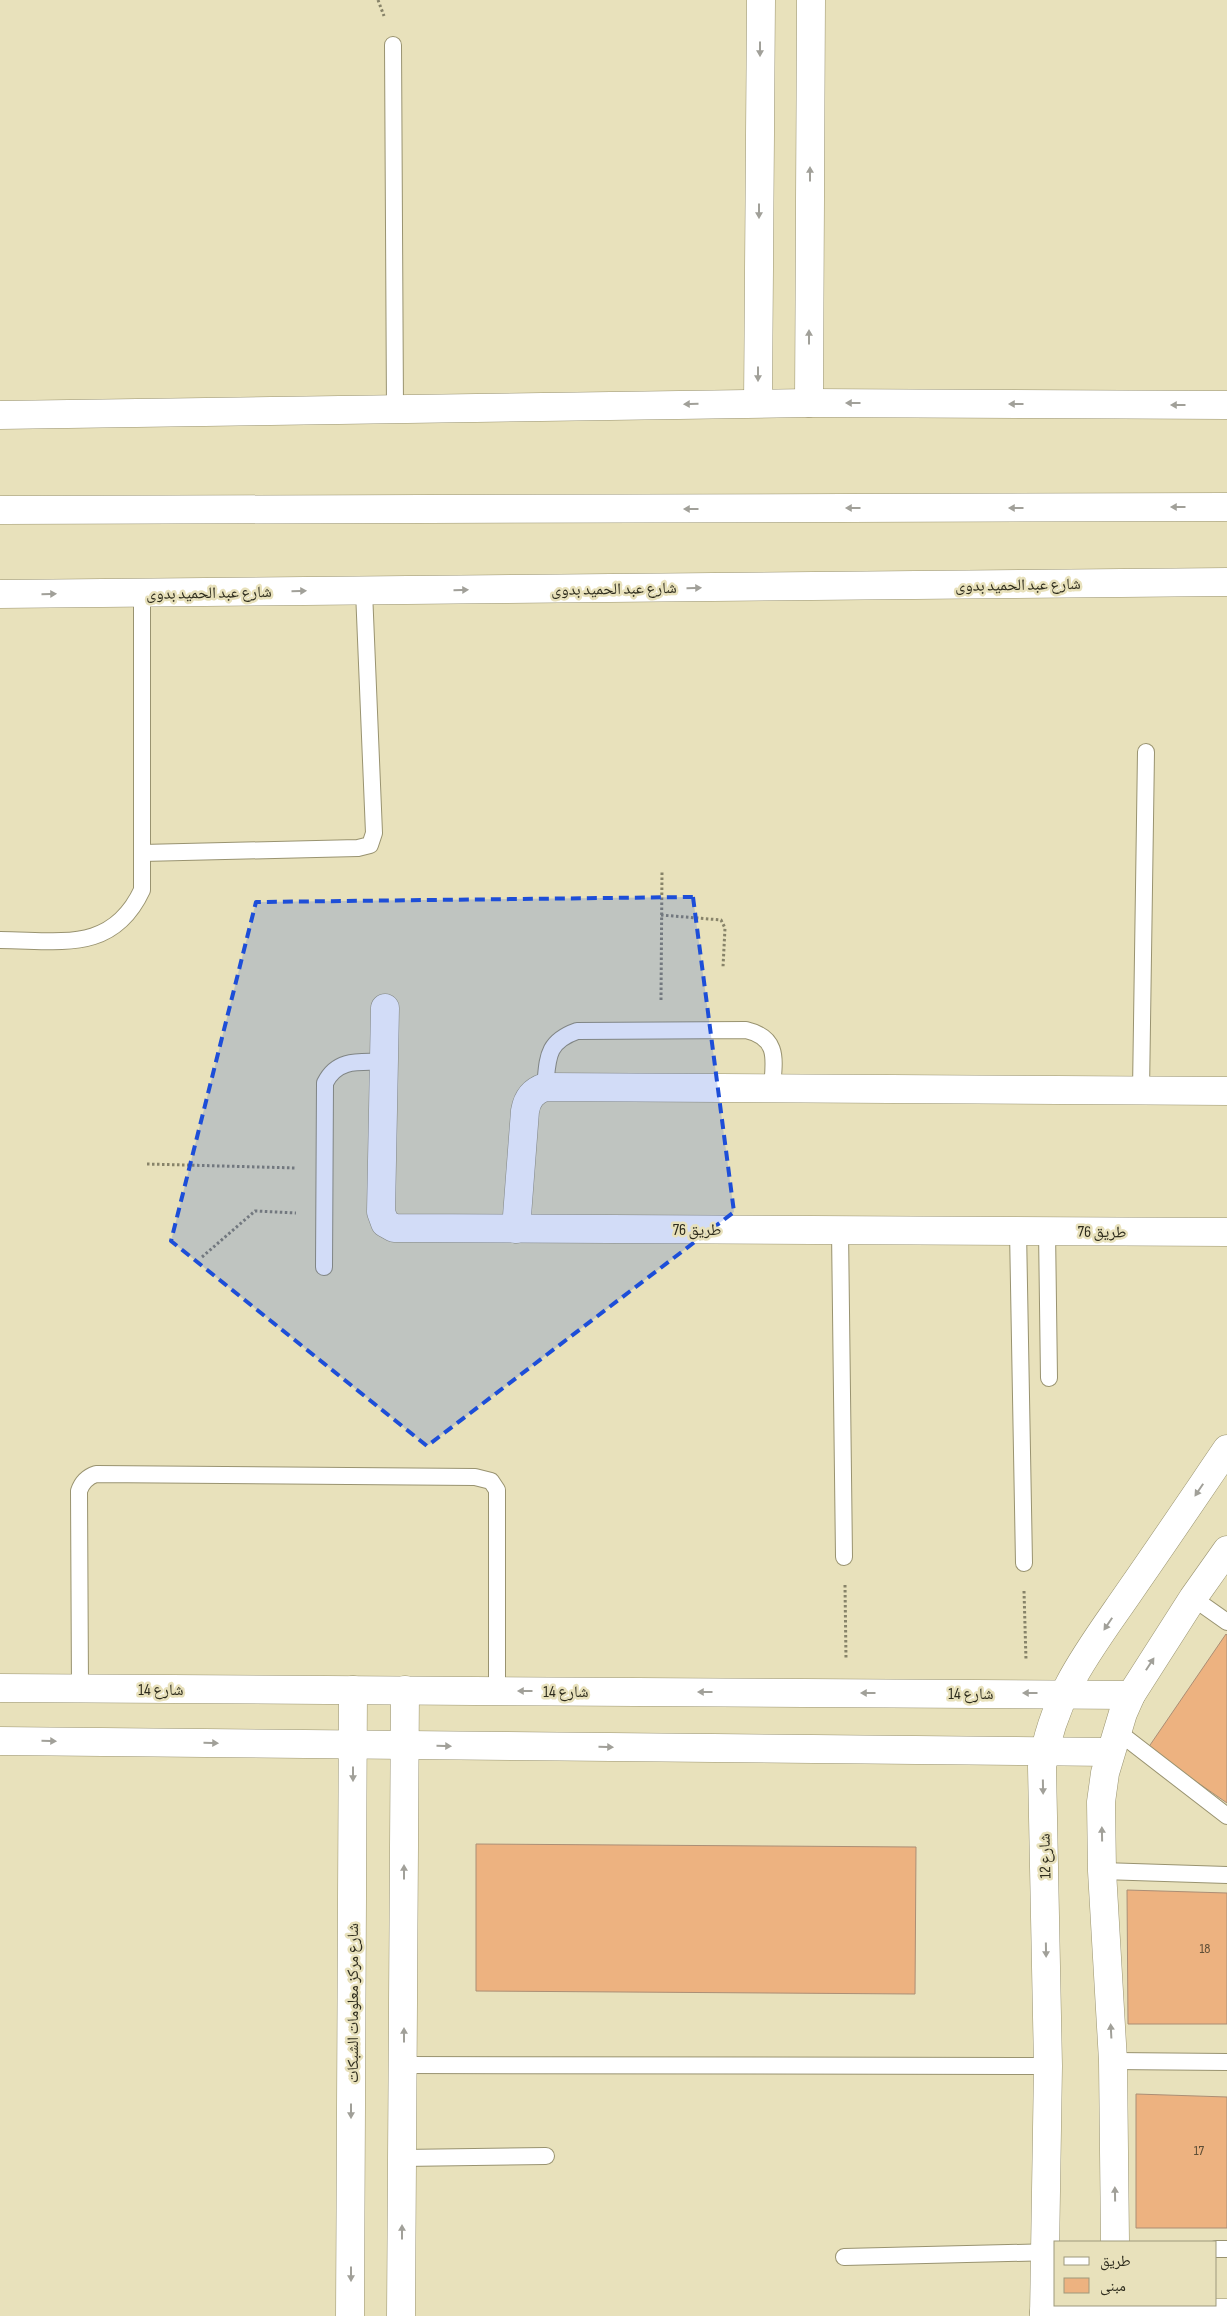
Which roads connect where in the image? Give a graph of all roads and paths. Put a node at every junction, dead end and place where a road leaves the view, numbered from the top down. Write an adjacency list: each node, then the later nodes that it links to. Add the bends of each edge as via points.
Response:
1 (761, 0): 4 (street, one-way to 4)
2 (811, 0): 5 (street, one-way to 2)
3 (393, 45): 7 (lane)
4 (758, 403): 5 (street); 7 (street, one-way to 7)
5 (809, 403): 6 (street, one-way to 5)
6 (1227, 405)
7 (395, 409): 8 (street)
8 (0, 415)
9 (1227, 507): 10 (street, one-way to 10)
10 (0, 510)
11 (1227, 582): 12 (street, شارع عبد الحميد بدوى, one-way to 11)
12 (364, 591): 13 (street, شارع عبد الحميد بدوى, one-way to 12); 16 (lane, via 374,833 370,845 358,848)
13 (142, 593): 14 (street, شارع عبد الحميد بدوى, one-way to 13); 16 (lane)
14 (0, 594)
15 (1146, 752): 26 (lane)
16 (142, 853): 19 (lane, via 142,890 135,907 112,930 84,940)
17 (662, 871): 18 (path)
18 (661, 915): 20 (path, via 721,920 725,928); 22 (path)
19 (0, 940)
20 (723, 967)
21 (385, 1008): 23 (street, طريق 76)
22 (661, 1030): 24 (lane, via 577,1030 563,1036 548,1057); 25 (lane, via 746,1030 757,1033 768,1041 773,1051)
23 (384, 1062): 29 (lane, via 342,1064 328,1075 324,1083); 31 (street, طريق 76, via 381,1212 385,1223 399,1228)
24 (546, 1087): 25 (street); 31 (street, via 534,1093 526,1104)
25 (772, 1088): 26 (street)
26 (1141, 1091): 27 (street)
27 (1227, 1091)
28 (147, 1164): 29 (path)
29 (324, 1169): 30 (lane)
30 (324, 1215): 36 (path, via 255,1211); 37 (lane)
31 (516, 1229): 32 (street, طريق 76)
32 (840, 1230): 33 (street, طريق 76); 40 (lane)
33 (1018, 1230): 34 (street, طريق 76); 41 (lane)
34 (1047, 1230): 35 (street, طريق 76); 38 (lane)
35 (1227, 1232)
36 (202, 1257)
37 (324, 1267)
38 (1049, 1378)
39 (1227, 1450): 54 (street, شارع 12, one-way to 54, via 1076,1668)
40 (844, 1557)
41 (1024, 1563)
42 (1223, 1563): 45 (street)
43 (845, 1589): 47 (path)
44 (1024, 1592): 48 (path)
45 (1193, 1598): 46 (lane); 55 (street, one-way to 45)
46 (1227, 1622)
47 (846, 1646)
48 (1025, 1647)
49 (0, 1688): 50 (street, شارع 14)
50 (80, 1688): 51 (street, شارع 14); 53 (lane, via 79,1491 80,1486 96,1474 475,1477 491,1482 497,1490)
51 (353, 1690): 52 (street, شارع 14); 58 (street, شارع مركز معلومات الشبكات)
52 (405, 1690): 53 (street, شارع 14); 59 (street)
53 (497, 1691): 54 (street, شارع 14, one-way to 53)
54 (1063, 1694): 55 (street, شارع 14); 60 (street, شارع 12)
55 (1131, 1695): 57 (street)
56 (0, 1741): 58 (street, one-way to 58)
57 (1114, 1742): 60 (street); 61 (lane); 62 (street, one-way to 57, via 1101,1802)
58 (353, 1745): 59 (street); 77 (street, شارع مركز معلومات الشبكات, one-way to 77)
59 (405, 1745): 60 (street, one-way to 60); 66 (street, one-way to 59)
60 (1045, 1752): 67 (street, شارع 12, one-way to 67, via 1042,1767)
61 (1227, 1816)
62 (1102, 1871): 63 (lane); 64 (street, one-way to 62)
63 (1227, 1875)
64 (1113, 2061): 65 (lane); 70 (street, one-way to 64)
65 (1227, 2062)
66 (404, 2065): 67 (lane); 69 (street)
67 (1048, 2066): 71 (street, شارع 12)
68 (546, 2156): 69 (lane)
69 (402, 2158): 78 (street, one-way to 69)
70 (1115, 2241)
71 (1050, 2252): 72 (lane); 75 (street, شارع 12)
72 (844, 2257)
73 (1115, 2311): 75 (street); 76 (street)
74 (1227, 2313): 76 (street)
75 (1044, 2314)
76 (1168, 2315)
77 (350, 2316)
78 (401, 2316)

